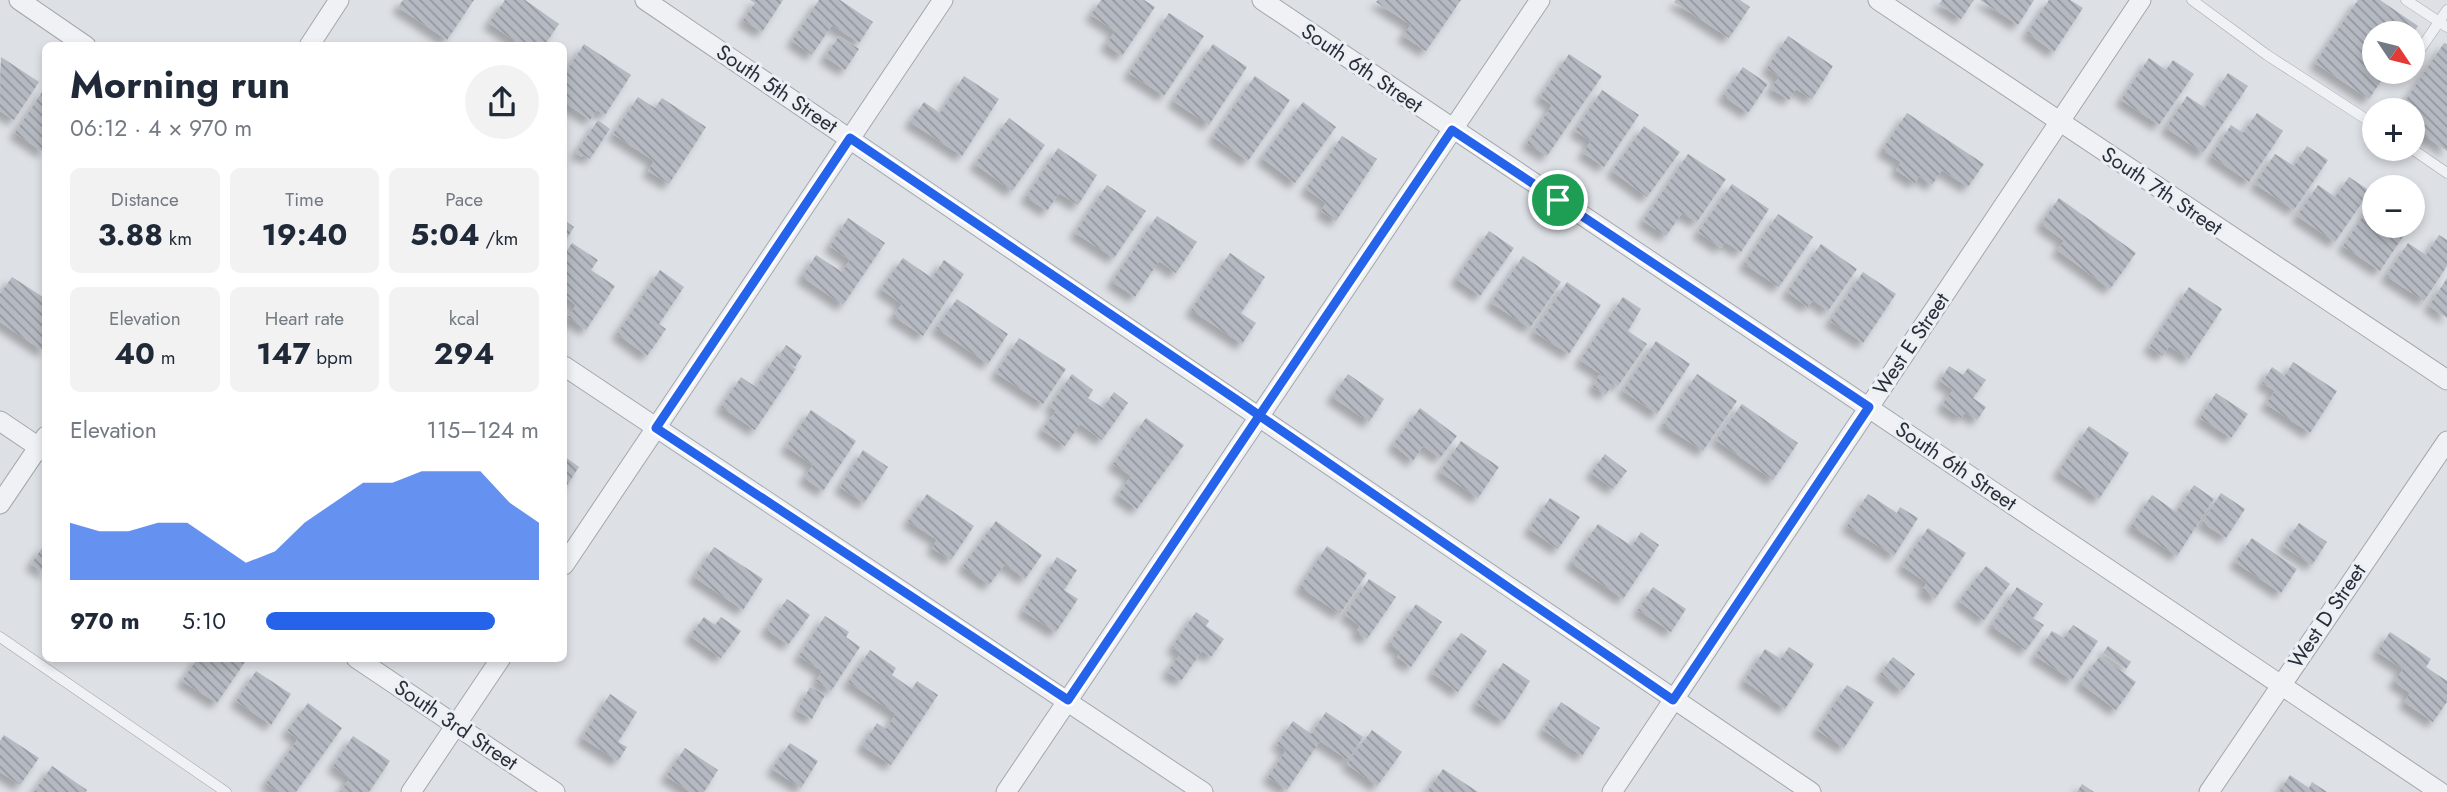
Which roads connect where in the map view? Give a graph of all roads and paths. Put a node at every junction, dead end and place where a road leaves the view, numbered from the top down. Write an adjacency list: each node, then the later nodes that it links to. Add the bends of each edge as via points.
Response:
1 (19, 0): 13 (street)
2 (339, 0): 14 (street)
3 (645, 0): 19 (street, South 5th Street)
4 (943, 0): 19 (street)
5 (1262, 0): 18 (street, South 6th Street)
6 (1540, 0): 18 (street)
7 (1878, 0): 17 (street, South 7th Street)
8 (2141, 0): 17 (street, West E Street)
9 (2192, 0): 16 (lane)
10 (2406, 0): 12 (lane)
11 (2447, 10): 12 (lane)
12 (2443, 25): 15 (lane)
13 (80, 42)
14 (312, 42)
15 (2426, 45)
16 (2362, 117)
17 (2059, 122): 23 (street, South 7th Street); 24 (street, West E Street)
18 (1452, 130): 24 (street, South 6th Street); 25 (street)
19 (850, 138): 25 (street, South 5th Street); 27 (street)
20 (2425, 158): 21 (lane)
21 (2447, 173)
22 (567, 368): 27 (street)
23 (2447, 380)
24 (1869, 407): 36 (street, South 6th Street); 38 (street, West E Street)
25 (1260, 416): 37 (street); 38 (street, South 5th Street)
26 (0, 421): 29 (street)
27 (656, 428): 32 (street); 37 (street)
28 (2447, 441): 36 (street, West D Street)
29 (42, 444)
30 (42, 446): 31 (street)
31 (0, 504)
32 (567, 561)
33 (0, 637): 40 (lane)
34 (362, 662): 39 (street, South 3rd Street)
35 (498, 662): 39 (street)
36 (2281, 684): 47 (street, West D Street); 48 (street, South 6th Street)
37 (1068, 700): 43 (street); 44 (street)
38 (1673, 700): 45 (street, West E Street); 46 (street, South 5th Street)
39 (456, 725): 41 (street); 42 (street, South 3rd Street)
40 (226, 792)
41 (411, 792)
42 (555, 792)
43 (1006, 792)
44 (1203, 792)
45 (1612, 792)
46 (1811, 792)
47 (2209, 792)
48 (2440, 792)

